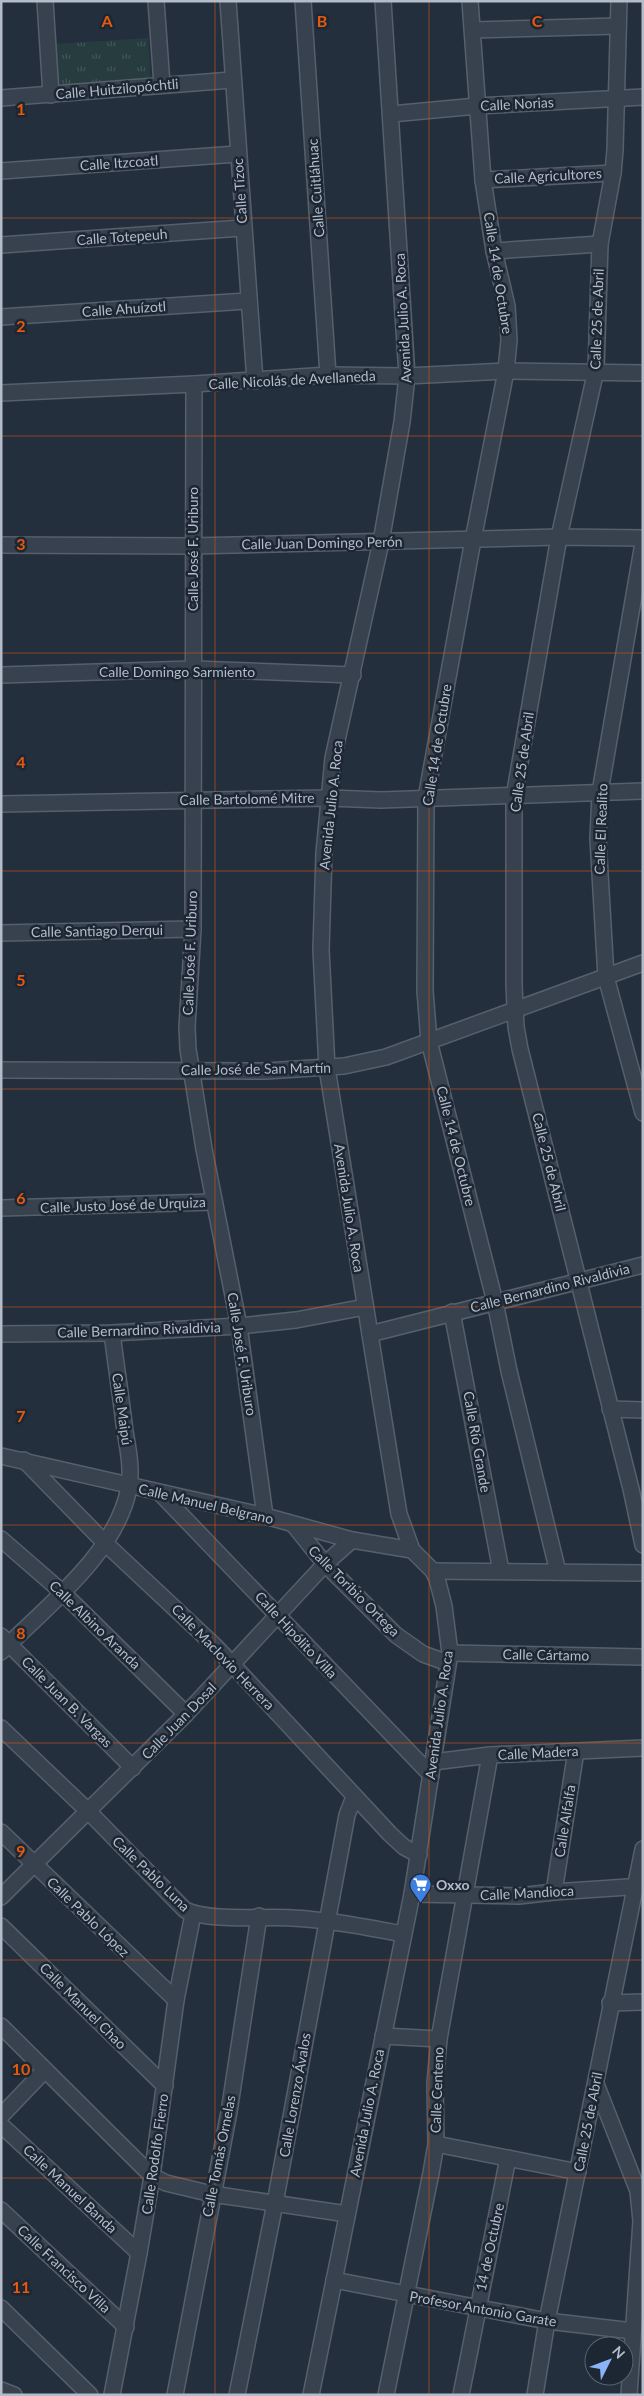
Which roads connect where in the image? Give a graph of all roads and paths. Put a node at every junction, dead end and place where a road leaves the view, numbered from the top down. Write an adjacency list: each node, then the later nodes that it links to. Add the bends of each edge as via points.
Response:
1 (45, 1): 12 (street)
2 (156, 1): 11 (street)
3 (228, 1): 10 (street, Calle Tízoc)
4 (303, 1): 31 (street, Calle Cuitláhuac)
5 (383, 1): 17 (street, Avenida Julio A. Roca)
6 (470, 1): 9 (street, Calle 14 de Octubre)
7 (619, 1): 8 (street, Calle 25 de Abril)
8 (618, 26): 9 (street); 15 (street, Calle 25 de Abril)
9 (473, 30): 16 (street, Calle 14 de Octubre)
10 (232, 80): 11 (street, Calle Huitzilopóchtli); 18 (street, Calle Tízoc)
11 (162, 85): 12 (street, Calle Huitzilopóchtli)
12 (51, 95): 14 (street, Calle Huitzilopóchtli)
13 (643, 97): 15 (street, Calle Norias)
14 (1, 98)
15 (615, 98): 16 (street, Calle Norias); 20 (street, Calle 25 de Abril)
16 (477, 106): 17 (street, Calle Norias); 21 (street, Calle 14 de Octubre)
17 (391, 114): 32 (street, Avenida Julio A. Roca)
18 (237, 154): 19 (street, Calle Itzcoatl); 22 (street, Calle Tízoc)
19 (1, 172)
20 (613, 173): 21 (street, Calle Agricultores); 23 (street, Calle 25 de Abril)
21 (483, 180): 25 (street, Calle 14 de Octubre)
22 (242, 228): 24 (street, Calle Totepeuh); 26 (street, Calle Tízoc)
23 (600, 244): 25 (street); 28 (street, Calle 25 de Abril)
24 (1, 245)
25 (494, 251): 29 (street, Calle 14 de Octubre, via 509,322)
26 (247, 301): 27 (street, Calle Ahuízotl); 33 (street, Calle Tízoc)
27 (1, 317)
28 (596, 370): 29 (street, Calle Nicolás de Avellaneda); 30 (street, Calle Nicolás de Avellaneda); 36 (street, Calle 25 de Abril)
29 (506, 371): 32 (street, Calle Nicolás de Avellaneda); 38 (street, Calle 14 de Octubre)
30 (643, 372)
31 (328, 375): 32 (street, Calle Nicolás de Avellaneda); 33 (street, Calle Nicolás de Avellaneda)
32 (407, 376): 39 (street, Avenida Julio A. Roca)
33 (254, 381): 34 (street, Calle Nicolás de Avellaneda)
34 (194, 384): 35 (street, Calle Nicolás de Avellaneda); 42 (street, Calle José F. Uriburo)
35 (1, 393)
36 (559, 537): 37 (street, Calle Juan Domingo Perón); 38 (street, Calle Juan Domingo Perón); 48 (street, Calle 25 de Abril)
37 (643, 538)
38 (473, 540): 39 (street, Calle Juan Domingo Perón); 50 (street, Calle 14 de Octubre)
39 (380, 542): 42 (street, Calle Juan Domingo Perón); 45 (street, Avenida Julio A. Roca)
40 (643, 543): 47 (street, Calle El Realito)
41 (1, 545): 42 (street, Calle Juan Domingo Perón)
42 (192, 546): 43 (street, Calle José F. Uriburo)
43 (193, 669): 44 (street, Calle Domingo Sarmiento); 45 (street, Calle Domingo Sarmiento); 51 (street, Calle José F. Uriburo)
44 (1, 675)
45 (353, 675): 49 (street, Avenida Julio A. Roca, via 333,758)
46 (643, 791): 47 (street, Calle Bartolomé Mitre)
47 (600, 792): 48 (street, Calle Bartolomé Mitre); 56 (street, Calle El Realito, via 598,858)
48 (514, 797): 50 (street, Calle Bartolomé Mitre); 57 (street, Calle 25 de Abril)
49 (329, 798): 50 (street, Calle Bartolomé Mitre); 51 (street, Calle Bartolomé Mitre); 59 (street, Avenida Julio A. Roca, via 321,950)
50 (426, 798): 58 (street, Calle 14 de Octubre, via 425,991)
51 (193, 800): 52 (street, Calle Bartolomé Mitre); 53 (street, Calle José F. Uriburo)
52 (1, 804)
53 (193, 929): 54 (street, Calle Santiago Derqui); 61 (street, Calle José F. Uriburo, via 187,1027)
54 (1, 934)
55 (643, 964): 56 (street, Calle José de San Martín)
56 (606, 977): 57 (street, Calle José de San Martín); 62 (street, Calle El Realito)
57 (515, 1009): 58 (street, Calle José de San Martín); 66 (street, Calle 25 de Abril, via 520,1050)
58 (429, 1040): 59 (street, Calle José de San Martín, via 366,1062); 67 (street, Calle 14 de Octubre)
59 (327, 1068): 61 (street, Calle José de San Martín); 68 (street, Avenida Julio A. Roca)
60 (1, 1070): 61 (street, Calle José de San Martín)
61 (191, 1071): 63 (street, Calle José F. Uriburo)
62 (643, 1113)
63 (214, 1202): 64 (street, Calle Justo José de Urquiza); 70 (street, Calle José F. Uriburo)
64 (1, 1208)
65 (643, 1265): 66 (street, Calle Bernardino Rivaldivia)
66 (578, 1280): 67 (street, Calle Bernardino Rivaldivia); 74 (street, Calle 25 de Abril)
67 (495, 1302): 69 (street, Calle Bernardino Rivaldivia); 91 (street, Calle 14 de Octubre)
68 (364, 1307): 70 (street, Calle Bernardino Rivaldivia, via 296,1320); 73 (street, Avenida Julio A. Roca)
69 (452, 1312): 73 (street, Calle Bernardino Rivaldivia); 90 (street, Calle Río Grande)
70 (240, 1326): 71 (street, Calle Bernardino Rivaldivia); 81 (street, Calle José F. Uriburo)
71 (112, 1333): 72 (street, Calle Bernardino Rivaldivia); 78 (street, Calle Maipú, via 129,1455)
72 (1, 1334)
73 (370, 1334): 87 (street, Avenida Julio A. Roca, via 399,1514)
74 (610, 1409): 75 (street); 79 (street, Calle 25 de Abril)
75 (643, 1410)
76 (2, 1457): 77 (street, Calle Manuel Belgrano)
77 (24, 1460): 78 (street, Calle Manuel Belgrano); 85 (street, Calle Maclovio Herrera)
78 (130, 1486): 80 (street, Calle Manuel Belgrano); 85 (street, Calle Maipú, via 122,1516)
79 (637, 1489): 86 (street, Calle 25 de Abril)
80 (161, 1494): 81 (street, Calle Manuel Belgrano); 94 (street, Calle Hipólito Villa)
81 (265, 1516): 82 (street, Calle Manuel Belgrano)
82 (293, 1524): 84 (street, Calle Manuel Belgrano); 88 (street, Calle Toribio Ortega)
83 (1, 1539): 93 (street, Calle Albino Aranda)
84 (352, 1540): 87 (street, Calle Manuel Belgrano); 88 (street, Calle Juan Dosal)
85 (106, 1544): 93 (street, Calle Maipú); 98 (street, Calle Maclovio Herrera)
86 (643, 1545)
87 (412, 1550): 89 (street, Avenida Julio A. Roca)
88 (325, 1564): 94 (street, Calle Juan Dosal); 97 (street, Calle Toribio Ortega, via 396,1635 423,1654)
89 (433, 1571): 90 (street); 97 (street, Avenida Julio A. Roca, via 444,1606)
90 (501, 1571): 91 (street)
91 (558, 1572): 92 (street)
92 (643, 1573)
93 (62, 1592): 95 (street, Calle Maipú); 99 (street, Calle Albino Aranda)
94 (278, 1615): 98 (street, Calle Juan Dosal); 105 (street, Calle Hipólito Villa)
95 (4, 1644): 104 (street, Calle Juan B. Vargas)
96 (643, 1657): 97 (street, Calle Cártamo)
97 (449, 1658): 105 (street, Avenida Julio A. Roca)
98 (233, 1665): 99 (street, Calle Juan Dosal); 106 (street, Calle Maclovio Herrera)
99 (186, 1714): 104 (street, Calle Juan Dosal)
100 (1, 1728): 107 (street, Calle Pablo Luna)
101 (643, 1748): 102 (street, Calle Madera)
102 (576, 1751): 103 (street, Calle Madera); 113 (street, Calle Alfalfa)
103 (490, 1755): 105 (street, Calle Madera); 115 (street, Calle Centeno)
104 (133, 1768): 107 (street, Calle Juan Dosal)
105 (432, 1768): 110 (street, Avenida Julio A. Roca)
106 (354, 1797): 110 (street, Calle Maclovio Herrera, via 404,1848); 119 (street, Calle Lorenzo Ávalos, via 347,1815)
107 (88, 1811): 111 (street, Calle Juan Dosal); 117 (street, Calle Pablo Luna, via 172,1898)
108 (1, 1832): 111 (street, Calle Pablo López)
109 (643, 1849): 112 (street, Calle 25 de Abril)
110 (419, 1855): 114 (street, Avenida Julio A. Roca)
111 (34, 1864): 116 (street, Calle Juan Dosal); 122 (street, Calle Pablo López)
112 (639, 1887): 113 (street, Calle Mandioca); 124 (street, Calle 25 de Abril)
113 (554, 1892): 115 (street, Calle Mandioca)
114 (412, 1894): 115 (street, Calle Mandioca); 121 (street, Avenida Julio A. Roca)
115 (465, 1896): 127 (street, Calle Centeno)
116 (1, 1897)
117 (193, 1914): 118 (street, Calle Pablo Luna); 122 (street, Calle Rodolfo Fierro)
118 (259, 1916): 119 (street, Calle Pablo Luna); 137 (street, Calle Tomás Ornelas, via 229,2112)
119 (327, 1921): 121 (street, Calle Pablo Luna); 138 (street, Calle Lorenzo Ávalos)
120 (1, 1926): 130 (street, Calle Manuel Chao)
121 (403, 1934): 126 (street, Avenida Julio A. Roca)
122 (176, 2000): 130 (street, Calle Rodolfo Fierro)
123 (643, 2002): 124 (street)
124 (610, 2003): 129 (street, Calle 25 de Abril)
125 (1, 2026): 128 (street)
126 (382, 2036): 127 (street); 140 (street, Avenida Julio A. Roca)
127 (439, 2039): 133 (street, Calle Centeno, via 435,2083)
128 (45, 2070): 131 (street); 136 (street)
129 (596, 2084): 135 (street, Calle 25 de Abril); 141 (street, via 638,2191)
130 (165, 2086): 136 (street, Calle Rodolfo Fierro)
131 (1, 2116)
132 (1, 2125): 142 (street, Calle Manuel Banda)
133 (436, 2144): 134 (street); 144 (street, Calle Centeno)
134 (508, 2158): 135 (street); 146 (street, 14 de Octubre)
135 (578, 2172): 147 (street, Calle 25 de Abril)
136 (152, 2176): 137 (street, via 166,2183); 142 (street, Calle Rodolfo Fierro)
137 (212, 2194): 138 (street); 154 (street, Calle Tomás Ornelas)
138 (275, 2203): 140 (street); 155 (street, Calle Lorenzo Ávalos)
139 (1, 2210): 148 (street, Calle Francisco Villa)
140 (347, 2214): 143 (street, Avenida Julio A. Roca)
141 (642, 2221): 149 (street)
142 (139, 2253): 148 (street, Calle Rodolfo Fierro)
143 (334, 2280): 144 (street, Profesor Antonio Garate); 156 (street, Avenida Julio A. Roca)
144 (406, 2295): 146 (street, Profesor Antonio Garate); 157 (street, Calle Centeno)
145 (1, 2308): 152 (street)
146 (477, 2308): 147 (street, Profesor Antonio Garate); 158 (street, 14 de Octubre)
147 (547, 2321): 149 (street, Profesor Antonio Garate); 159 (street, Calle 25 de Abril)
148 (126, 2328): 153 (street, Calle Rodolfo Fierro)
149 (633, 2331): 160 (street)
150 (1, 2390): 151 (street)
151 (14, 2395)
152 (90, 2395)
153 (112, 2395)
154 (175, 2395)
155 (237, 2395)
156 (311, 2395)
157 (386, 2395)
158 (461, 2395)
159 (535, 2395)
160 (629, 2395)

